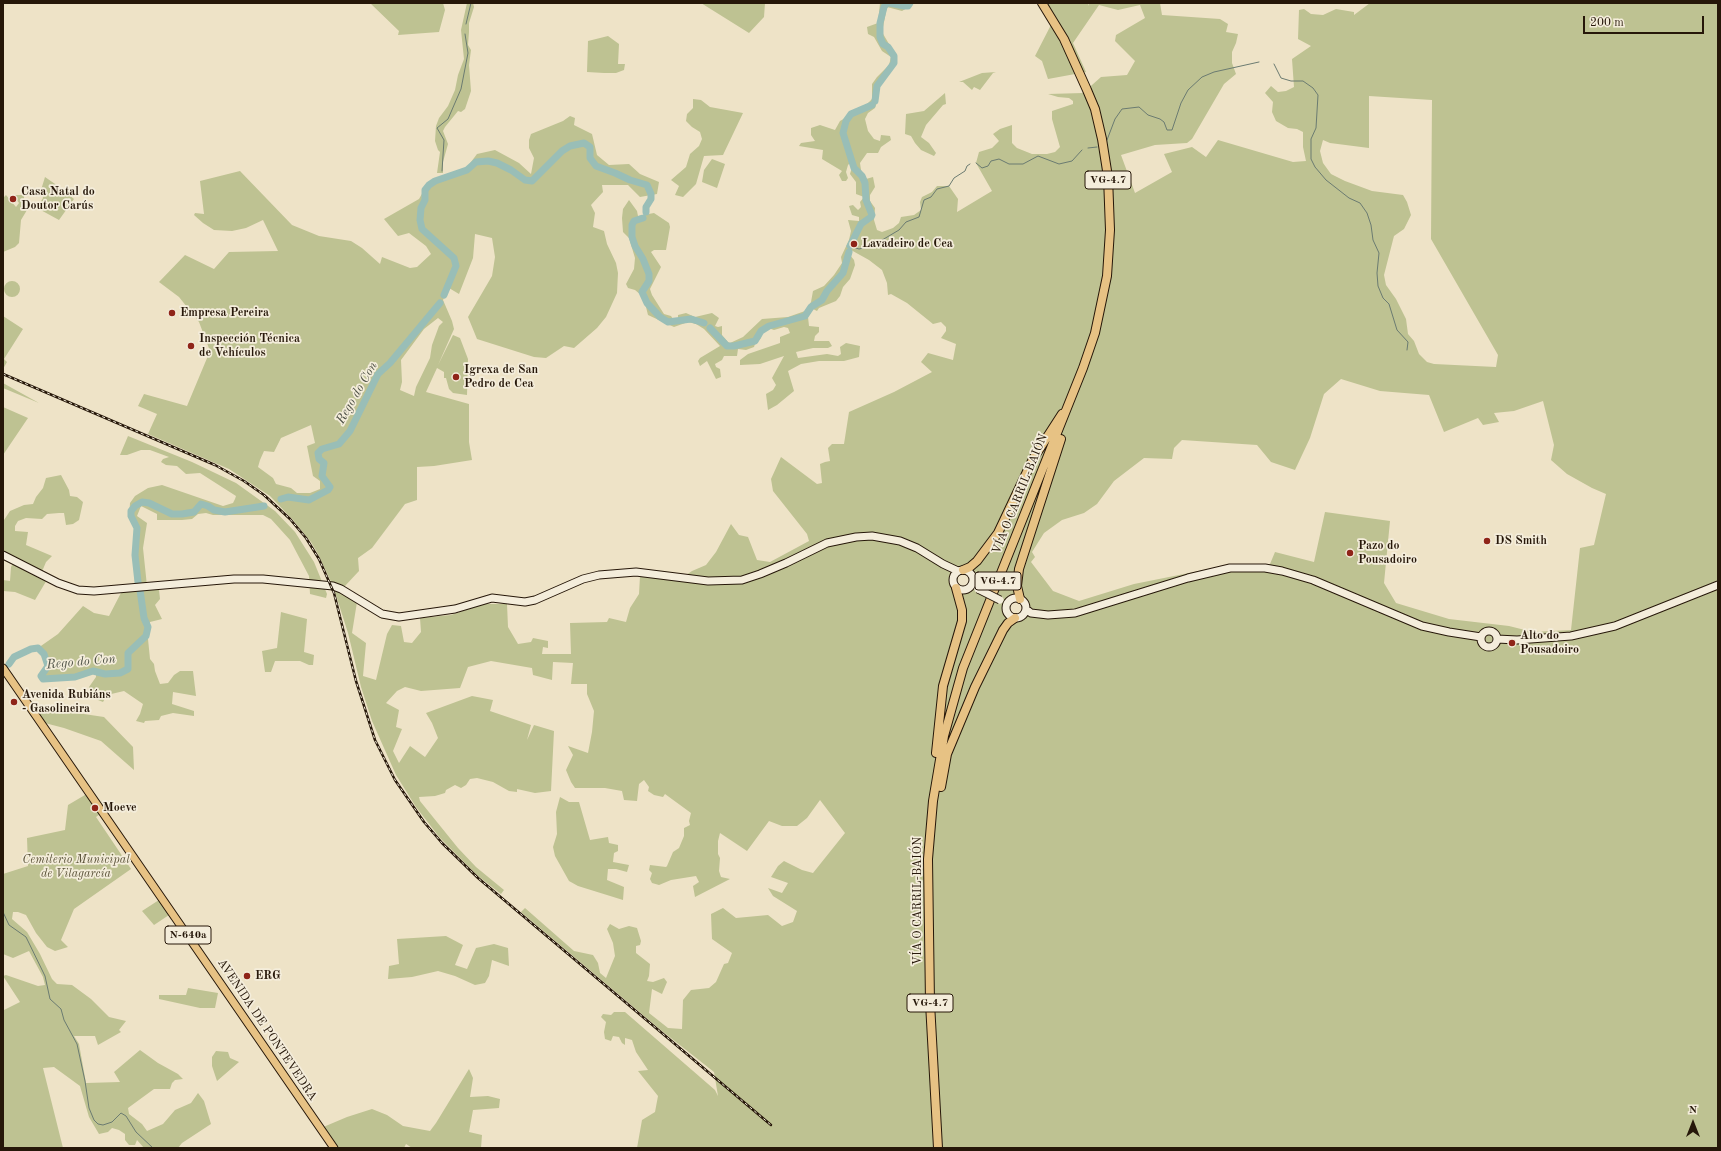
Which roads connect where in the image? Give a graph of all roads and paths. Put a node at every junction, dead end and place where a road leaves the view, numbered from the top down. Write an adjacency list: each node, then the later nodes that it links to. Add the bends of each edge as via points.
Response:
1 (1042, 3): 2 (highway, VÍA O CARRIL-BAIÓN / VG-4.7, via 1064,39 1094,109 1108,177 1110,230 1107,276 1095,334)
2 (1083, 368): 5 (highway, via 1063,412 1033,459 998,533 977,561); 10 (highway, via 1019,569 1017,586); 17 (highway, VÍA O CARRIL-BAIÓN / VG-4.7, via 963,668 944,736)
3 (3, 555): 4 (main road, via 58,583 78,590 94,591 234,579 271,579 333,586 382,614 399,617 455,609 492,598 525,602 599,575 636,572 708,581 742,580 786,564 827,543 856,537 872,536 900,541 927,553)
4 (943, 564): 5 (main road); 6 (main road)
5 (961, 570): 6 (main road); 9 (main road, via 969,572 973,577)
6 (952, 579): 8 (main road)
7 (1718, 585): 15 (main road, via 1615,626 1571,636)
8 (956, 588): 9 (main road); 17 (highway, via 962,622 943,686)
9 (975, 588): 11 (main road, bridge)
10 (1020, 599): 11 (main road, via 1014,598); 12 (main road)
11 (1004, 602): 13 (main road, via 1006,612)
12 (1026, 609): 13 (main road, via 1021,617); 14 (main road, via 1031,613 1048,615 1075,613 1188,578 1230,568 1265,568 1282,570 1313,580 1422,626)
13 (1015, 618): 18 (highway, via 1003,630 975,687 947,754)
14 (1481, 637): 15 (main road, via 1484,632 1489,631 1495,633); 15 (main road, via 1481,642 1487,647 1494,646)
15 (1497, 639)
16 (3, 668): 19 (main road, AVENIDA DE PONTEVEDRA / N-640a)
17 (934, 801): 18 (highway, VÍA O CARRIL-BAIÓN / VG-4.7)
18 (928, 859): 20 (highway, VÍA O CARRIL-BAIÓN / VG-4.7, via 930,1004)
19 (334, 1148)
20 (938, 1148)

